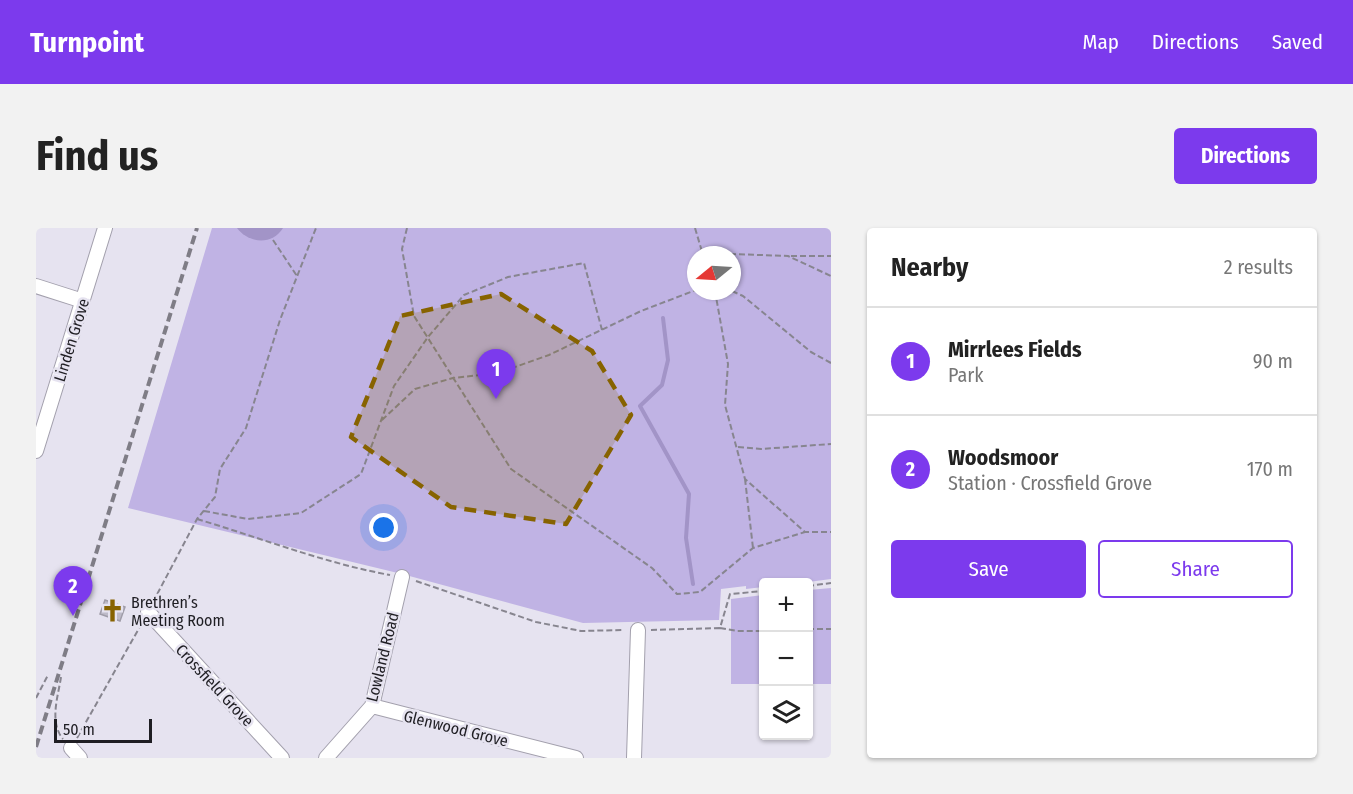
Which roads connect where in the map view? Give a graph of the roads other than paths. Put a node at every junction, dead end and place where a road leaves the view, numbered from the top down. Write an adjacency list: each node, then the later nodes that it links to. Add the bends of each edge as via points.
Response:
1 (105, 228): 3 (street, Linden Grove)
2 (36, 286): 3 (street)
3 (83, 301): 4 (street, Linden Grove)
4 (36, 451)
5 (402, 576): 8 (street, Lowland Road)
6 (148, 612): 9 (street, Crossfield Grove)
7 (638, 630): 12 (street)
8 (372, 706): 10 (street, Lowland Road); 11 (street, Glenwood Grove)
9 (282, 758)
10 (326, 758)
11 (576, 758)
12 (634, 758)

